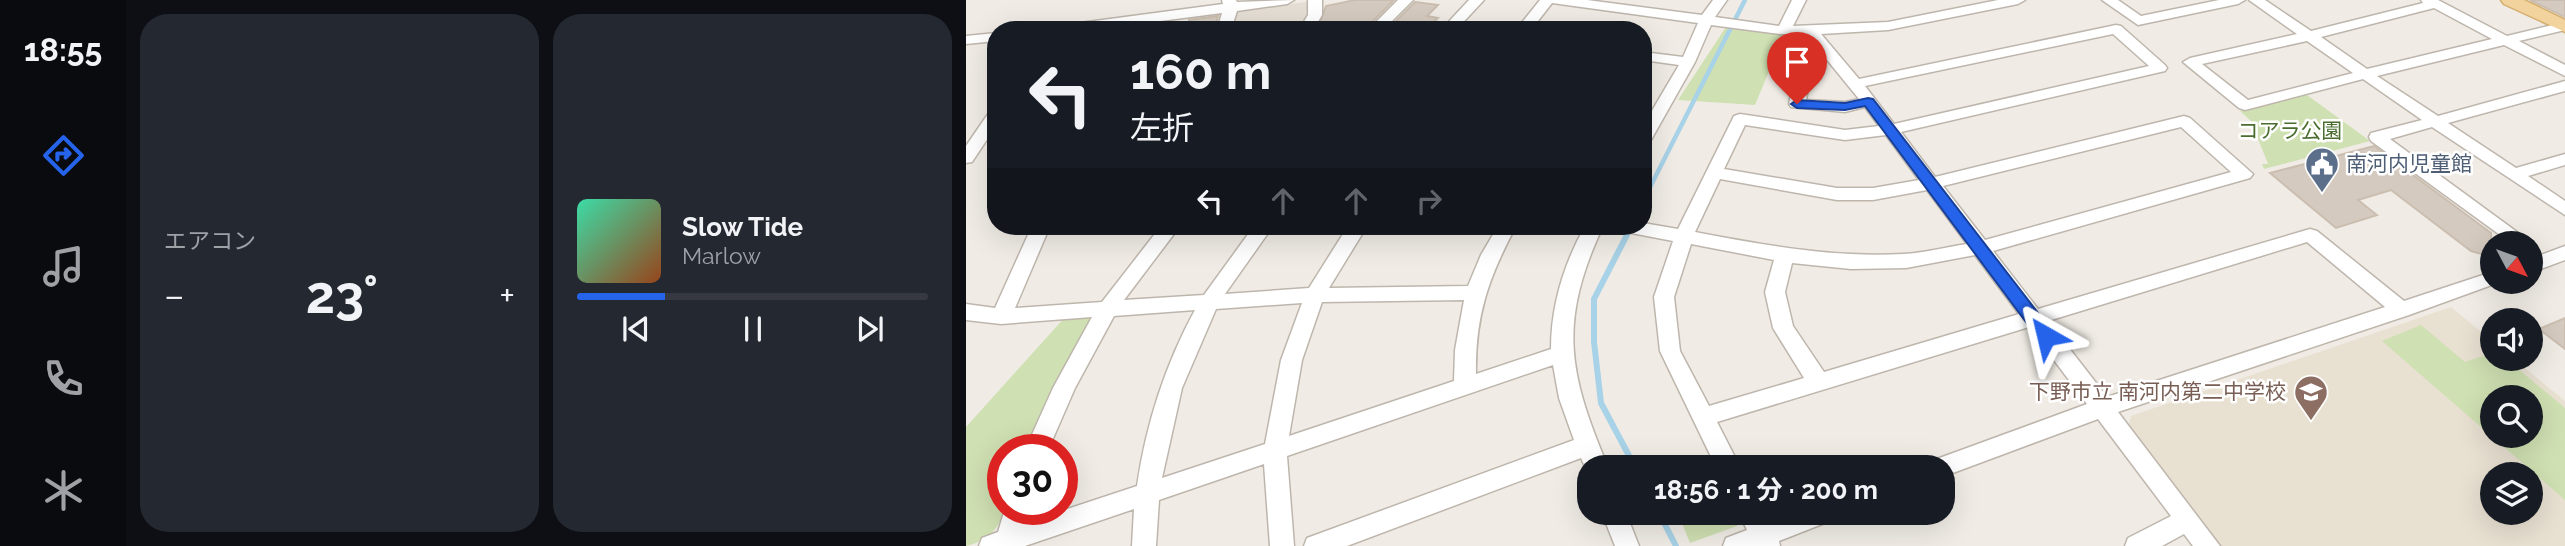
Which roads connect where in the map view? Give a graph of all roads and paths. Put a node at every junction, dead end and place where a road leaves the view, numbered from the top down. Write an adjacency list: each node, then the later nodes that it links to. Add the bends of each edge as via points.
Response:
1 (1287, 0): 15 (street)
2 (1315, 0): 18 (street)
3 (1406, 0): 19 (street)
4 (1476, 0): 20 (street)
5 (1547, 0): 21 (street)
6 (1556, 0): 16 (street)
7 (1720, 0): 16 (street)
8 (1799, 0): 23 (street)
9 (2018, 0): 24 (street, via 1888,26)
10 (2109, 0): 11 (street, via 2138,21)
11 (2238, 0)
12 (2256, 0): 25 (street)
13 (2510, 0): 22 (main road)
14 (2432, 2): 25 (street); 28 (street)
15 (1230, 4): 17 (street)
16 (1707, 19): 23 (street); 30 (street)
17 (1117, 21)
18 (1311, 21)
19 (1384, 21)
20 (1456, 21)
21 (1530, 21)
22 (2565, 27): 28 (street)
23 (1784, 30): 24 (street)
24 (1810, 30): 33 (street)
25 (2309, 36): 32 (street); 32 (street, via 2190,62 2245,105)
26 (987, 38): 27 (street)
27 (966, 40)
28 (2507, 41): 31 (street); 32 (street)
29 (1652, 57): 30 (street)
30 (1688, 62): 38 (street)
31 (2565, 71)
32 (2365, 75): 39 (street)
33 (1855, 84): 36 (street); 42 (street, via 2116,29 2160,68)
34 (2565, 86): 39 (street)
35 (1800, 89): 36 (street, via 1797,104 1845,107)
36 (1868, 102): 42 (street)
37 (1652, 105): 38 (street)
38 (1662, 107): 40 (street)
39 (2438, 121): 46 (street); 50 (street, via 2377,137)
40 (1652, 124)
41 (987, 127): 43 (street)
42 (1890, 130): 45 (street, via 1845,135 1740,119); 47 (street)
43 (966, 158)
44 (2565, 159): 46 (street)
45 (1714, 173): 47 (street, via 1838,194 1873,194); 57 (street)
46 (2515, 174): 48 (street)
47 (1930, 184): 58 (street); 58 (street, via 2184,121 2244,174)
48 (2565, 209)
49 (1652, 230): 57 (street)
50 (2506, 231)
51 (1037, 235): 69 (street)
52 (1164, 235): 66 (street)
53 (1258, 235): 65 (street)
54 (1352, 235): 64 (street)
55 (1502, 235): 63 (street)
56 (1589, 235): 71 (street, via 1567,296)
57 (1684, 236): 60 (street); 75 (street, via 1664,297 1670,351)
58 (1979, 248): 60 (street, via 1906,261 1851,262); 70 (street)
59 (2565, 253): 61 (street)
60 (1785, 255): 72 (street, via 1775,292 1783,328)
61 (2543, 257)
62 (2480, 283): 67 (street)
63 (1475, 293): 64 (street); 73 (street, via 1465,350)
64 (1315, 295): 65 (street); 77 (street, via 1287,376)
65 (1211, 301): 66 (street); 82 (street, via 1170,394)
66 (1106, 309): 69 (street); 76 (street, via 1063,384)
67 (2402, 310): 70 (street, via 2310,235); 74 (street)
68 (966, 312): 69 (street)
69 (1001, 316)
70 (2033, 318): 72 (street); 74 (street)
71 (1562, 354): 73 (street); 78 (street, via 1573,405)
72 (1819, 382): 75 (street)
73 (1465, 387): 77 (street)
74 (2102, 408): 81 (street); 83 (street)
75 (1702, 417): 79 (street)
76 (1043, 434)
77 (1276, 451): 82 (street); 90 (street)
78 (1592, 455)
79 (1722, 455)
80 (1577, 461): 91 (street)
81 (1955, 462)
82 (1147, 494): 88 (street); 89 (street)
83 (2188, 520): 94 (street); 95 (street)
84 (1010, 525): 88 (street)
85 (1619, 525): 92 (street)
86 (1780, 525): 87 (street)
87 (1760, 531): 93 (street)
88 (1001, 544)
89 (1144, 546)
90 (1282, 546)
91 (1316, 546)
92 (1627, 546)
93 (1735, 546)
94 (2137, 546)
95 (2208, 546)

